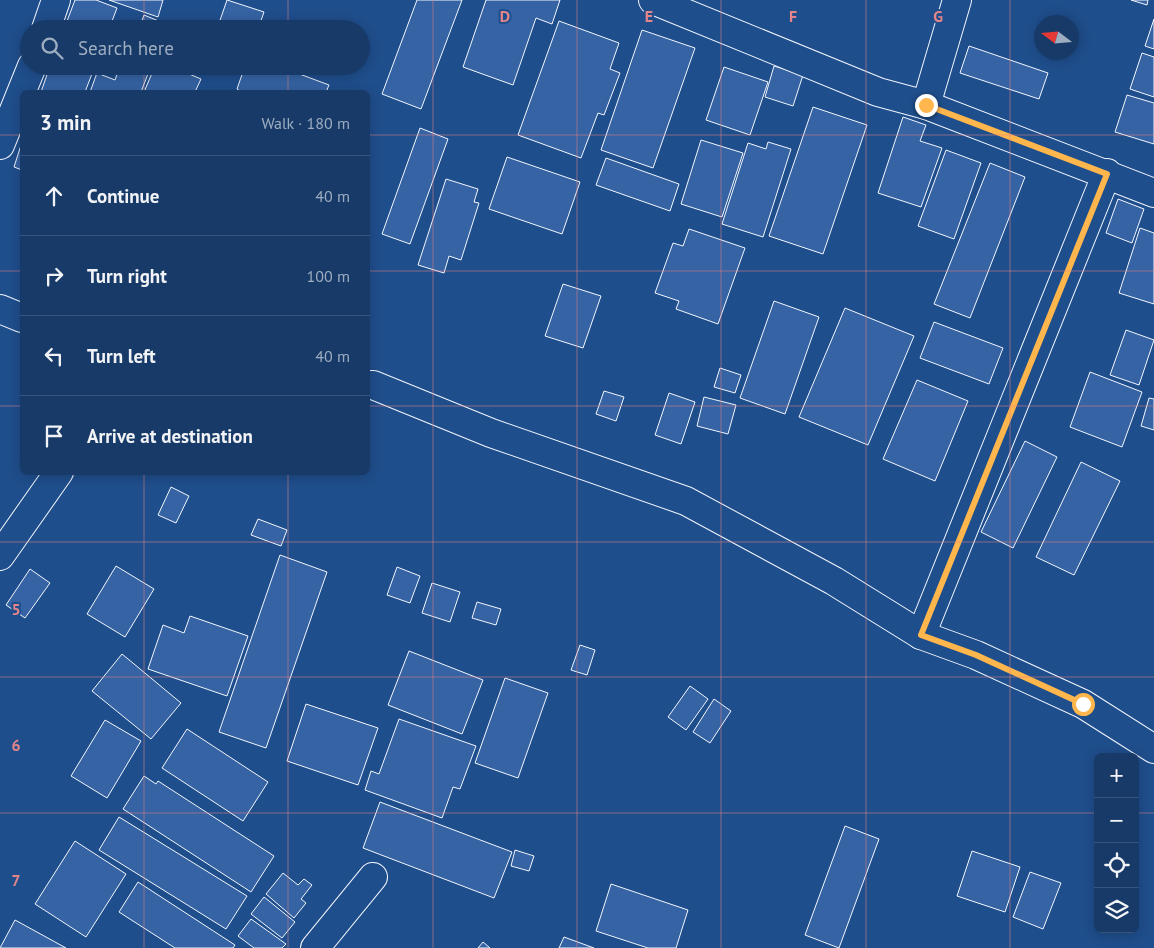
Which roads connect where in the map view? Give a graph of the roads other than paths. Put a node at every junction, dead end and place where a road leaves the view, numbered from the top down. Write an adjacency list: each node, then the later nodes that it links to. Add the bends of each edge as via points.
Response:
1 (56, 0): 4 (street)
2 (653, 0): 8 (street, via 878,92)
3 (957, 0): 8 (street)
4 (49, 20)
5 (28, 75): 6 (street)
6 (22, 90)
7 (20, 96): 9 (street)
8 (926, 105): 10 (street)
9 (0, 145)
10 (1107, 174): 11 (street); 17 (street)
11 (1154, 193)
12 (0, 309): 13 (street)
13 (20, 317)
14 (370, 385): 17 (street, via 490,433 686,501 834,581)
15 (57, 475): 16 (street)
16 (0, 556)
17 (921, 635): 18 (street, via 976,655 1083,704)
18 (1154, 749)
19 (373, 877): 20 (street)
20 (315, 948)

